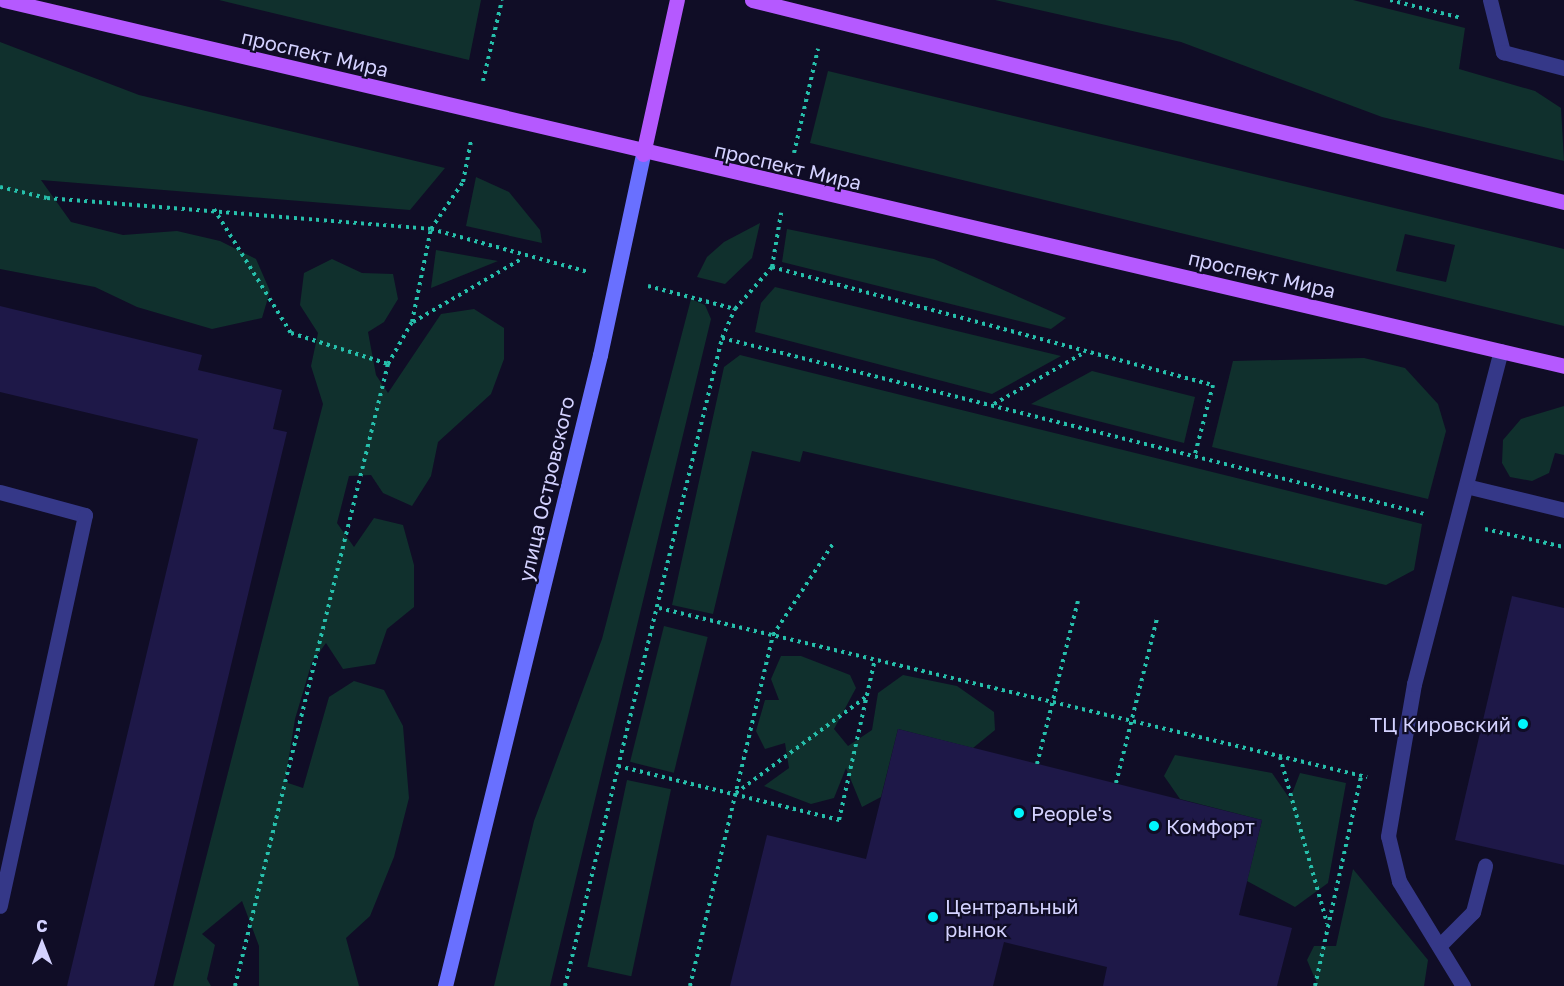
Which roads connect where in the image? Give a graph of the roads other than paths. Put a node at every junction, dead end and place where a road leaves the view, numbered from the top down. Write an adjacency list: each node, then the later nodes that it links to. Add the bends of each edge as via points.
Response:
1 (4, 0): 6 (main road, проспект Мира)
2 (677, 0): 6 (main road, улица Островского)
3 (752, 0): 7 (main road)
4 (1490, 0): 5 (lane, via 1503,52)
5 (1564, 68)
6 (643, 154): 8 (main road, проспект Мира); 16 (main road, улица Островского, via 617,278)
7 (1564, 202)
8 (1501, 351): 9 (main road, проспект Мира); 10 (lane)
9 (1564, 366)
10 (1470, 487): 12 (lane); 15 (lane, via 1453,521 1395,785 1388,836 1399,881)
11 (0, 492): 14 (lane, via 85,514)
12 (1564, 510)
13 (1485, 866): 15 (lane, via 1473,912)
14 (0, 906)
15 (1439, 946): 17 (lane)
16 (445, 986)
17 (1463, 986)

